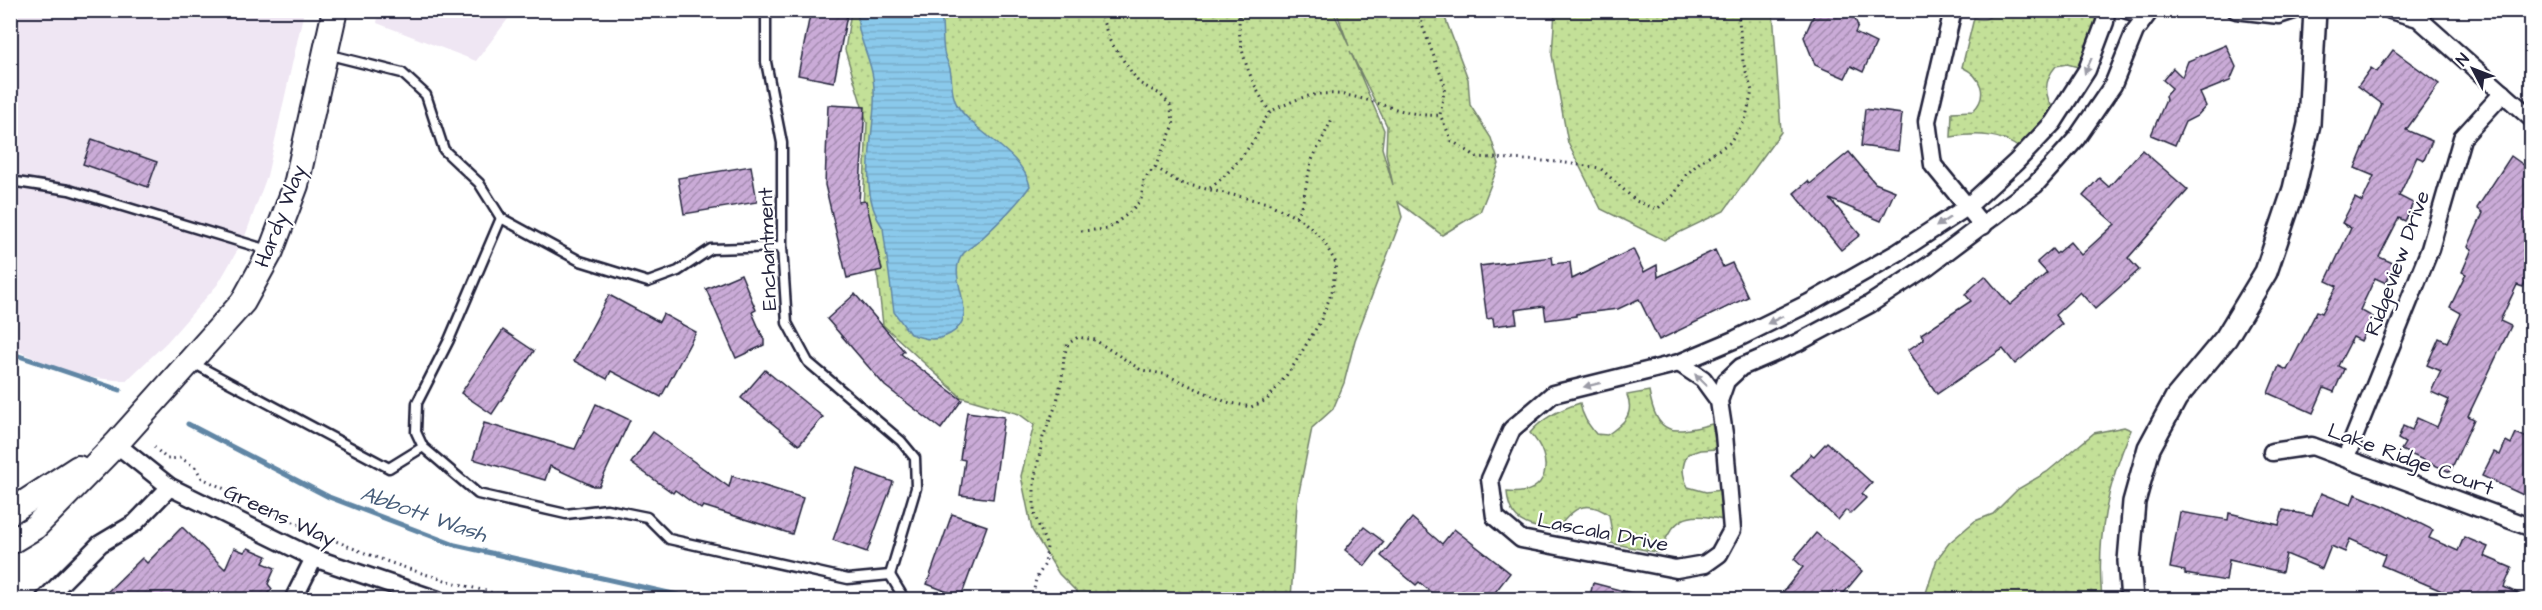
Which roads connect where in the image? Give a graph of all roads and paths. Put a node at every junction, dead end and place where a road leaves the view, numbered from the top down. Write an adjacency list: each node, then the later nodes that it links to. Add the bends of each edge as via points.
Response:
1 (335, 10): 15 (main road, Hardy Way)
2 (766, 10): 29 (lane, Enchantment, via 766,62 782,143)
3 (1099, 10): 21 (path, via 1110,41 1139,83 1160,94 1170,105 1174,125)
4 (1240, 10): 17 (path, via 1247,69)
5 (1420, 10): 18 (path, via 1419,17 1445,87)
6 (1738, 10): 18 (path, via 1743,62 1752,91 1744,121 1729,143 1701,161 1658,209 1636,201 1600,168 1477,157 1452,141)
7 (1953, 10): 24 (street, via 1928,121 1933,165)
8 (2106, 10): 24 (street, Lascala Drive, one-way to 24, via 2087,70 2053,123)
9 (2127, 10): 14 (street)
10 (2236, 10): 11 (street, via 2279,15)
11 (2294, 10)
12 (2315, 10): 51 (street, via 2309,124 2295,189 2266,272 2226,338 2176,398 2149,448 2134,502 2129,561)
13 (2390, 10): 16 (street, via 2418,18)
14 (2150, 11): 27 (street, via 2135,31 2113,85 2076,139 2035,185)
15 (326, 54): 26 (lane, via 402,73 426,95 444,150 479,183); 30 (main road, Hardy Way, via 296,185)
16 (2503, 93): 20 (street); 38 (street, Ridgeview Drive, via 2462,138 2430,249)
17 (1270, 112): 18 (path, via 1299,98 1337,94 1427,116); 23 (path, via 1254,140 1224,178)
18 (1440, 115)
19 (1333, 117): 25 (path, via 1311,162)
20 (2532, 119)
21 (1155, 167): 23 (path, via 1180,183); 28 (path, via 1144,179 1141,200 1129,213 1107,229)
22 (10, 181): 30 (lane, via 69,190)
23 (1210, 188): 25 (path, via 1268,203)
24 (1967, 207): 27 (street); 32 (street, Lascala Drive, one-way to 32, via 1809,303)
25 (1296, 217): 50 (path, via 1321,237 1336,263 1332,292 1320,322 1268,400 1251,407 1226,402 1164,374 1141,370 1095,340 1078,337 1068,344 1034,482 1034,513 1047,548)
26 (501, 218): 29 (lane, via 580,261 648,282 678,271 711,249); 36 (lane, via 417,403 416,432)
27 (1983, 226): 33 (street, via 1870,304 1797,343 1741,367 1726,381)
28 (1081, 231)
29 (782, 247): 44 (lane, Enchantment, via 787,323 808,362 901,441 915,458 916,488)
30 (271, 251): 31 (main road, Hardy Way, via 243,302)
31 (190, 362): 34 (main road, Hardy Way); 36 (lane, via 389,468)
32 (1680, 363): 33 (street, Lascala Drive, one-way to 32, via 1703,379); 33 (street, Lascala Drive, one-way to 33, via 1553,394 1512,429 1490,479 1495,518 1521,539 1676,569 1705,564 1719,554 1732,530)
33 (1719, 401)
34 (116, 444): 39 (street, Greens Way); 40 (main road, Hardy Way); 42 (main road, Hardy Way, via 35,526)
35 (154, 447): 48 (path, via 166,459 181,458 195,467 202,478 355,548 457,584)
36 (423, 447): 44 (lane, via 478,494 566,514 607,509 647,517 669,539 848,579)
37 (2272, 452): 38 (street, Lake Ridge Court, via 2312,446)
38 (2346, 457): 41 (street, Lake Ridge Court)
39 (170, 488): 43 (street, Greens Way); 45 (street, via 135,523 100,544)
40 (10, 512)
41 (2532, 528)
42 (10, 542)
43 (314, 558): 46 (street); 47 (street, Greens Way)
44 (890, 575): 49 (lane)
45 (44, 600)
46 (293, 600)
47 (438, 600)
48 (522, 600)
49 (905, 600)
50 (1032, 600)
51 (2132, 600)

